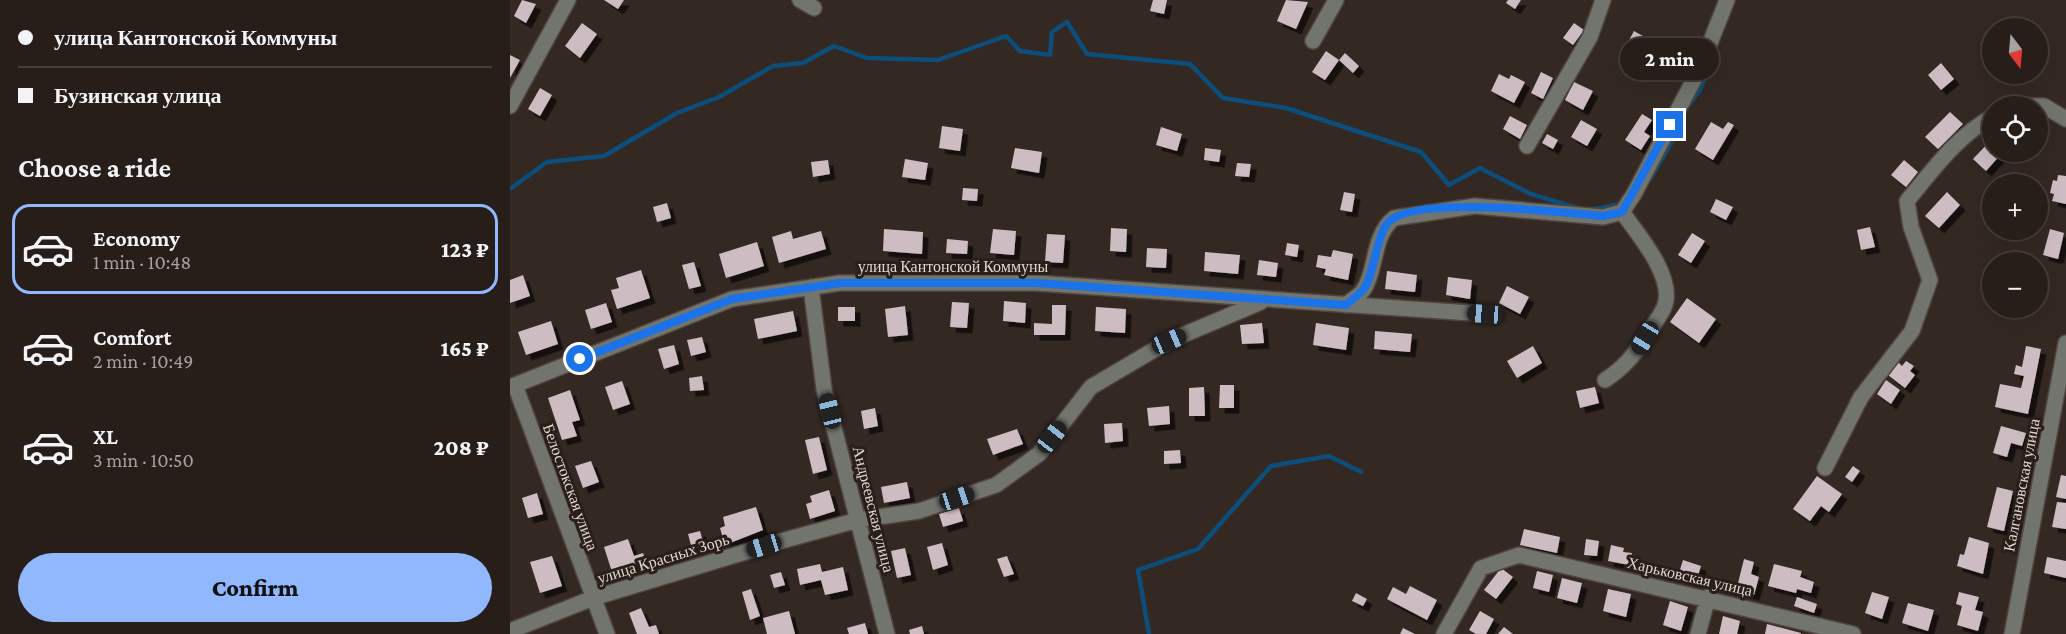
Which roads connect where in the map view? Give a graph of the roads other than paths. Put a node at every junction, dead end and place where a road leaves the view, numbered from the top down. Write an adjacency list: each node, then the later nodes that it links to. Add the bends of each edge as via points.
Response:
1 (568, 0): 8 (street)
2 (800, 0): 6 (street)
3 (1336, 0): 7 (street)
4 (1603, 0): 12 (street, via 1590,37)
5 (1727, 0): 13 (street, via 1701,66)
6 (814, 8)
7 (1313, 41)
8 (510, 106)
9 (2048, 108): 10 (street)
10 (2066, 119)
11 (1982, 122): 21 (street, via 1938,163 1907,201 1911,227 1930,280 1912,331 1861,397)
12 (1527, 146)
13 (1622, 212): 16 (street, via 1603,216 1474,206 1395,218 1387,224 1364,289); 19 (street, via 1664,278 1665,305 1635,354)
14 (811, 287): 15 (street, улица Кантонской Коммуны, via 840,283 1036,283); 20 (street, улица Кантонской Коммуны, via 732,299); 22 (street, Андреевская улица, via 824,389)
15 (1264, 301): 16 (street, улица Кантонской Коммуны); 22 (street, улица Красных Зорь, via 1169,341 1091,387 1039,454 996,485 919,511)
16 (1346, 305): 17 (street, улица Кантонской Коммуны)
17 (1485, 314)
18 (2066, 343): 31 (street, Калгановская улица)
19 (1605, 380)
20 (513, 386): 24 (street, Белостокская улица)
21 (1826, 468)
22 (858, 520): 24 (street, улица Красных Зорь); 27 (street, Андреевская улица)
23 (1708, 597): 28 (street, Харьковская улица, via 1519,555 1481,568); 29 (street); 30 (street, Харьковская улица)
24 (593, 598): 25 (street, улица Красных Зорь); 26 (street, Белостокская улица)
25 (510, 631)
26 (608, 634)
27 (887, 634)
28 (1444, 634)
29 (1698, 634)
30 (1853, 634)
31 (2012, 634)

